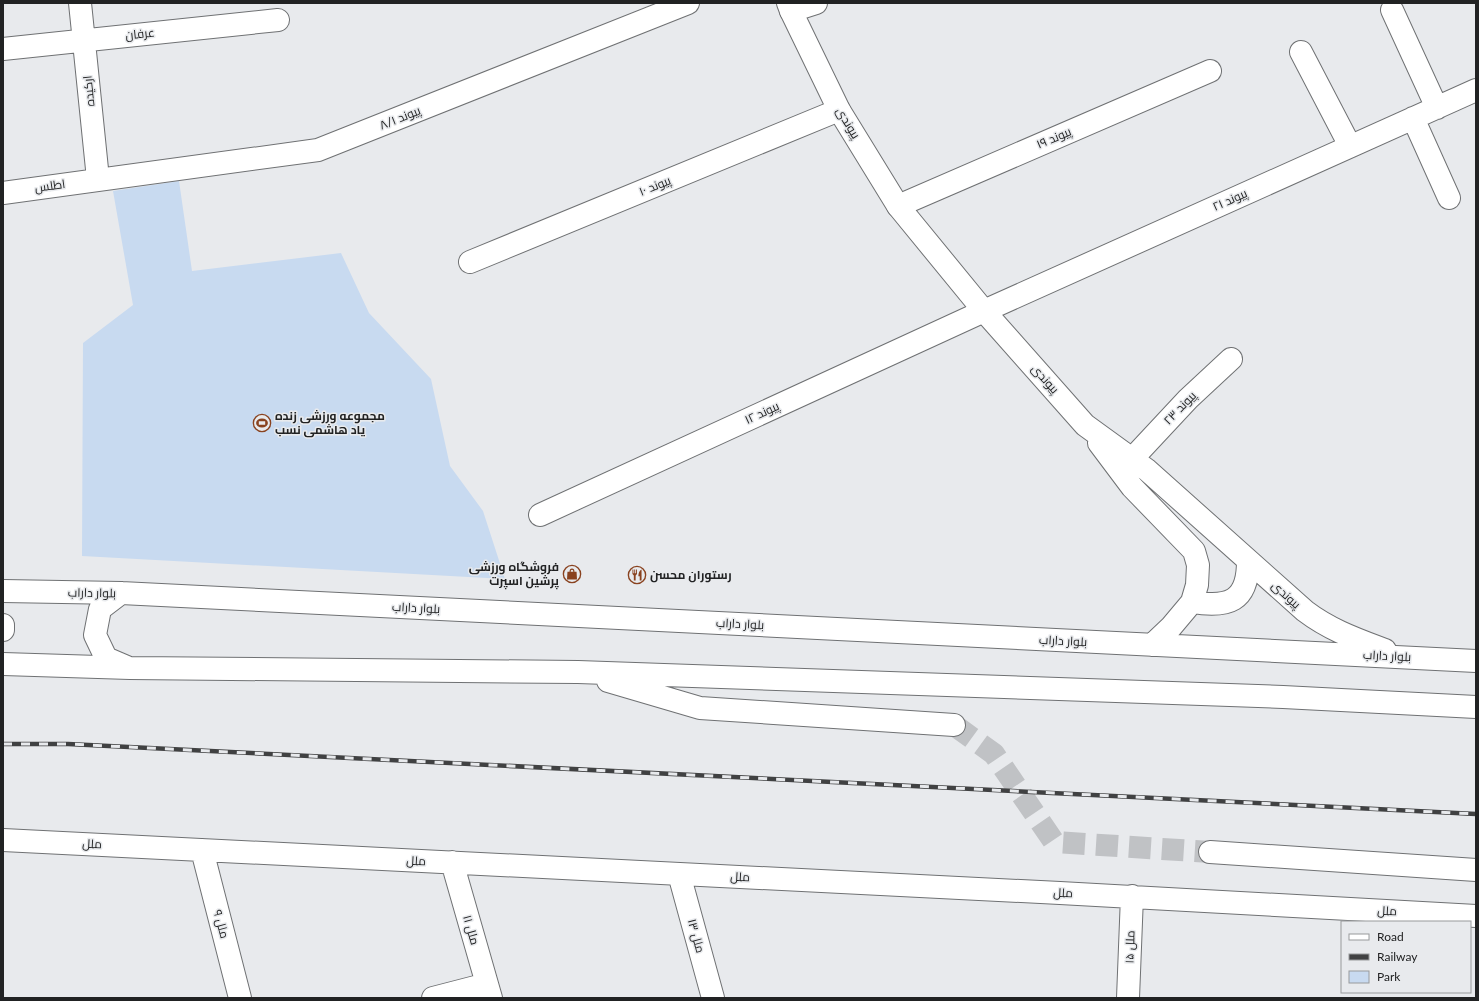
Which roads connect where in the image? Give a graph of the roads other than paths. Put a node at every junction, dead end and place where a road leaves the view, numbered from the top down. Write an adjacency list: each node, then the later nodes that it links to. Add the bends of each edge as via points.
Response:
1 (80, 3): 7 (street, ارکیده)
2 (688, 3): 16 (street, پیوند ۸/۱, via 318,150)
3 (816, 3): 4 (street)
4 (790, 7): 13 (street, پیوندی)
5 (1392, 10): 12 (street)
6 (278, 20): 7 (street, عرفان)
7 (84, 40): 8 (street, عرفان); 16 (street, ارکیده)
8 (3, 49)
9 (1301, 52): 15 (street)
10 (1210, 71): 19 (street, پیوند ۱۹)
11 (1476, 90): 12 (street, پیوند ۲۱)
12 (1437, 108): 14 (street, پیوند ۲۱)
13 (839, 110): 19 (street, پیوندی); 20 (street, پیوند ۱۰)
14 (1413, 118): 15 (street, پیوند ۲۱); 18 (street)
15 (1350, 146): 21 (street, پیوند ۲۱)
16 (98, 179): 17 (street, اطلس)
17 (3, 193)
18 (1450, 198)
19 (898, 206): 21 (street, پیوندی)
20 (470, 262)
21 (984, 311): 23 (street, پیوندی); 25 (street, پیوند ۱۲)
22 (1231, 358): 24 (street, پیوند ۲۳, via 1188,399)
23 (1085, 425): 24 (street, پیوندی); 29 (street, via 1132,487 1194,551 1198,565 1197,585)
24 (1132, 459): 26 (street, پیوندی)
25 (540, 515)
26 (1248, 561): 29 (street, via 1244,589 1234,600 1221,604); 33 (street, پیوندی, via 1318,621 1340,633)
27 (3, 591): 28 (street, بلوار داراب)
28 (120, 593): 32 (street, بلوار داراب); 36 (street, via 100,610 95,635 106,658)
29 (1192, 602): 32 (street, via 1171,628)
30 (3, 625): 31 (street)
31 (3, 630)
32 (1152, 645): 33 (street, بلوار داراب)
33 (1404, 657): 34 (street, بلوار داراب)
34 (1476, 661)
35 (3, 664): 36 (street)
36 (130, 668): 37 (street)
37 (578, 672): 38 (street, via 1283,697); 39 (street, via 700,708)
38 (1476, 707)
39 (954, 724)
40 (3, 840): 41 (street, ملل)
41 (202, 850): 43 (street, ملل); 49 (street, ملل ۹)
42 (1210, 852): 44 (street)
43 (452, 862): 45 (street, ملل); 48 (street, ملل ۱۱)
44 (1476, 870)
45 (679, 874): 46 (street, ملل); 51 (street, ملل ۱۳)
46 (1132, 896): 47 (street, ملل); 52 (street, ملل ۱۵)
47 (1476, 916)
48 (489, 991): 50 (street)
49 (240, 998)
50 (433, 998)
51 (713, 998)
52 (1128, 998)

